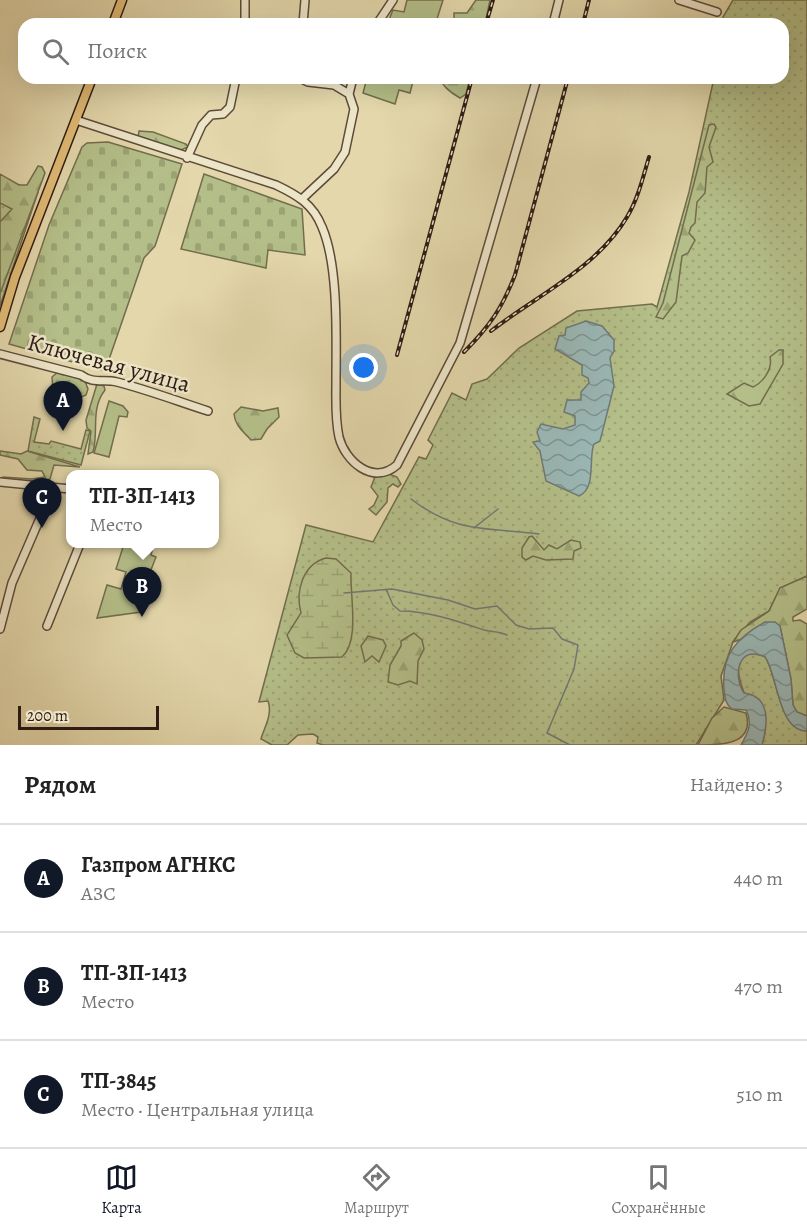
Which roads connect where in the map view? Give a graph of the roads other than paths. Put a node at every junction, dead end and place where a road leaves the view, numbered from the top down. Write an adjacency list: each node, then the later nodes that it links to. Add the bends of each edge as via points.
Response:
1 (122, 0): 8 (main road)
2 (245, 0): 9 (street)
3 (305, 0): 10 (street)
4 (393, 0): 11 (street)
5 (559, 0): 12 (street)
6 (679, 0): 7 (street)
7 (717, 12)
8 (115, 18)
9 (244, 18)
10 (304, 18)
11 (381, 18)
12 (554, 18)
13 (90, 84): 19 (main road)
14 (235, 84): 20 (street, via 230,107 206,120)
15 (325, 84): 18 (street)
16 (352, 84): 18 (street)
17 (535, 84): 21 (street, via 460,343 397,465 387,472 371,472 348,459 339,437 330,262 322,227)
18 (349, 94): 21 (street, via 354,108 345,152 334,169)
19 (75, 120): 20 (street); 22 (main road)
20 (187, 158): 21 (street, via 276,185)
21 (303, 198)
22 (0, 327)
23 (0, 354): 24 (street, Ключевая улица, via 81,375 88,381 115,382 153,391)
24 (208, 411)
25 (0, 482): 26 (street)
26 (66, 489)
27 (41, 516): 30 (street, via 12,583)
28 (78, 548): 29 (street)
29 (47, 626)
30 (0, 629)

